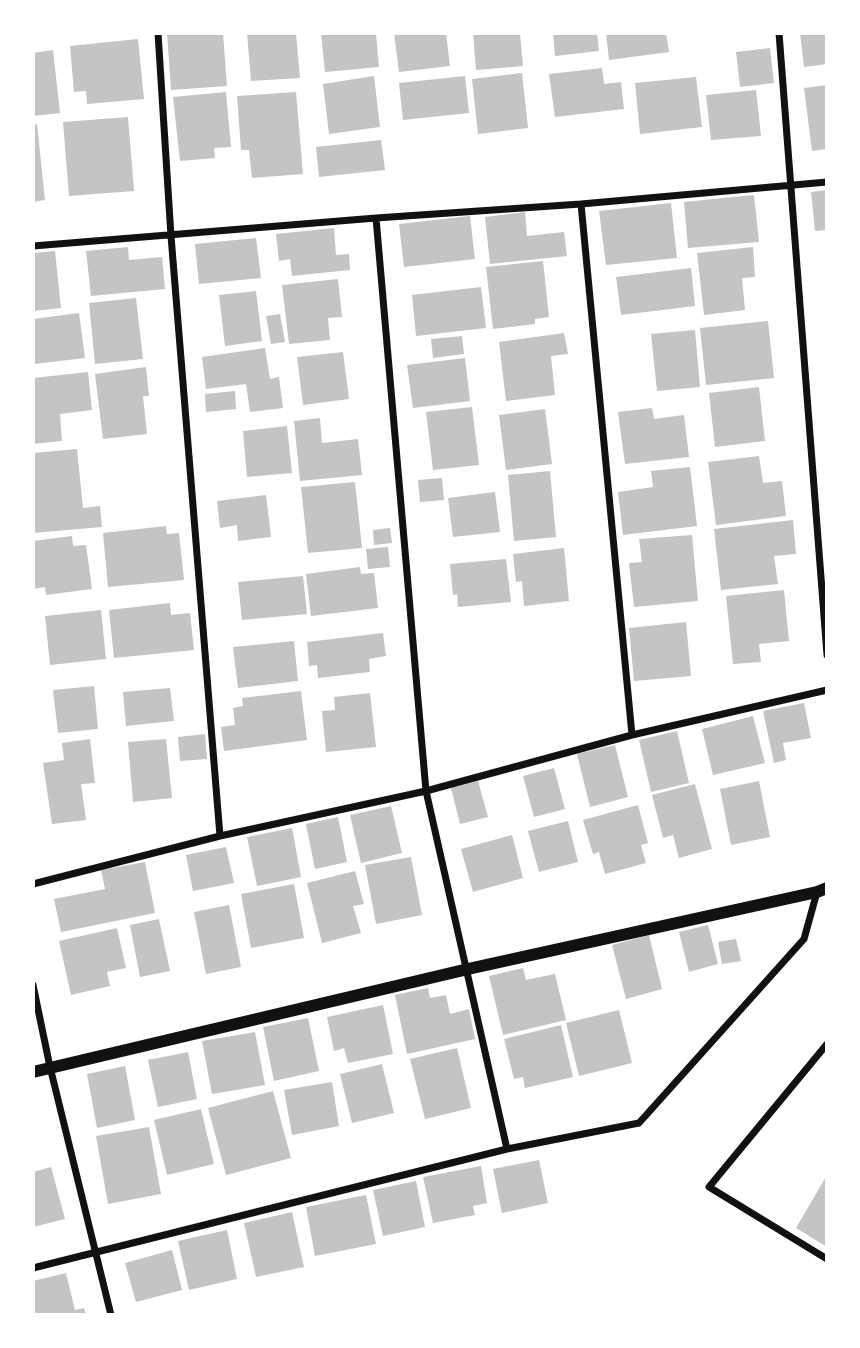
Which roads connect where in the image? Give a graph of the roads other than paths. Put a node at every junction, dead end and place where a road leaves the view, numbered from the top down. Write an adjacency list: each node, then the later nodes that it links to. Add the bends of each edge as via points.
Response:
1 (158, 33): 7 (street)
2 (779, 33): 4 (street)
3 (827, 182): 4 (street)
4 (792, 184): 5 (street); 9 (street)
5 (582, 204): 6 (street); 11 (street)
6 (376, 218): 7 (street); 12 (street)
7 (171, 236): 8 (street); 13 (street)
8 (33, 246)
9 (827, 655)
10 (827, 690): 11 (street)
11 (632, 735): 12 (street)
12 (426, 791): 13 (street); 16 (street)
13 (220, 836): 14 (street)
14 (33, 884)
15 (822, 890): 16 (street); 21 (street, via 804,939 639,1123)
16 (468, 969): 19 (street); 21 (street)
17 (33, 985): 19 (street)
18 (827, 1044): 23 (street, via 709,1187)
19 (50, 1067): 20 (street); 22 (street)
20 (33, 1072)
21 (508, 1149): 22 (street)
22 (97, 1253): 24 (street); 25 (street)
23 (827, 1259)
24 (33, 1268)
25 (111, 1315)

